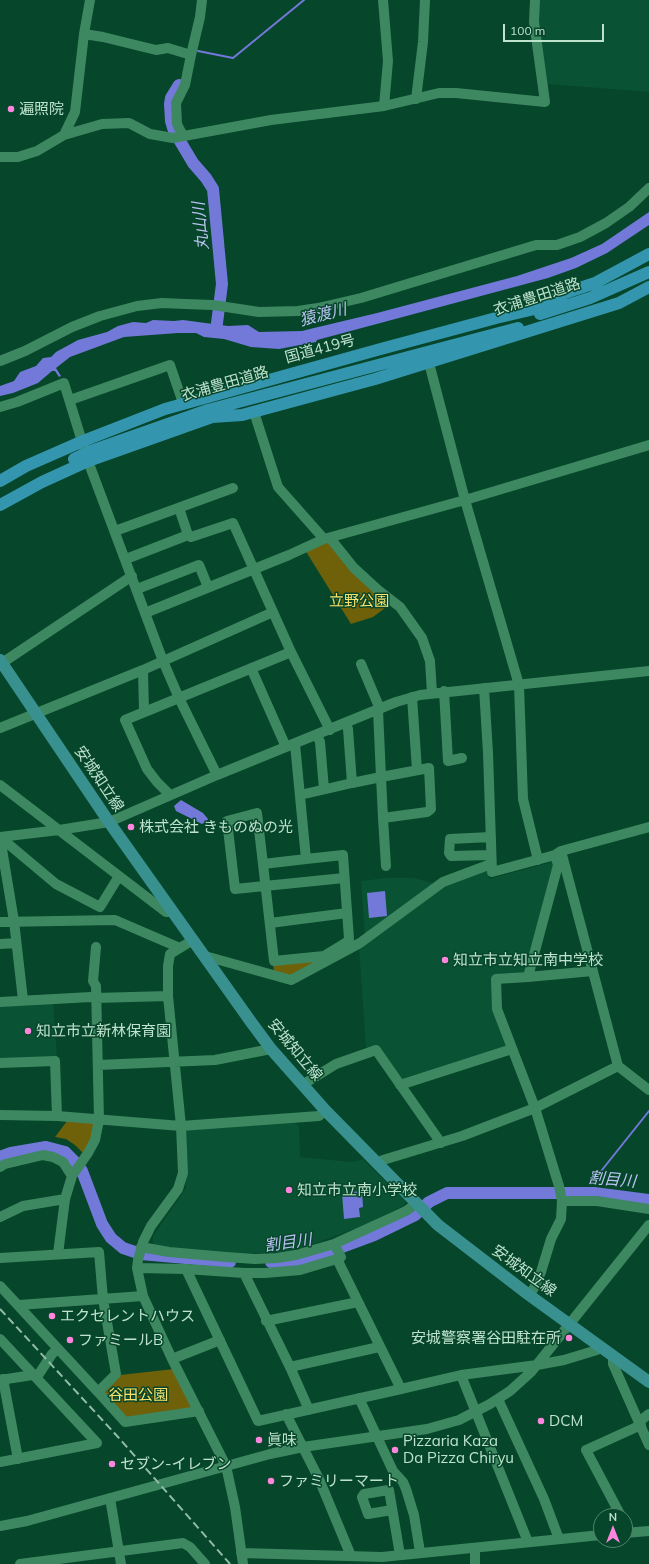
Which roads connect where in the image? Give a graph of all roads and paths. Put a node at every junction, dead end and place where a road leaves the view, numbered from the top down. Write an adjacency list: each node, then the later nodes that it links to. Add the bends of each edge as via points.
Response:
1 (90, 0): 6 (street)
2 (202, 0): 7 (street)
3 (383, 0): 9 (street, via 388,61)
4 (424, 0): 8 (street, via 423,42)
5 (535, 0): 8 (street, via 534,22 545,102 456,93 438,93)
6 (84, 34): 7 (street, via 156,50 168,48); 10 (street, via 76,112)
7 (190, 55): 11 (street, via 185,85 176,103)
8 (416, 98): 9 (street)
9 (384, 106): 11 (street, via 272,120)
10 (64, 135): 11 (street, via 102,124 129,122 150,134); 12 (street, via 37,151 18,157)
11 (178, 137)
12 (0, 157)
13 (649, 188): 21 (street, via 629,207 606,223 557,246 536,245 384,292 298,311 259,312 213,305 162,303 119,310 72,327)
14 (649, 254): 19 (highway, 国道419号, via 595,283 565,293)
15 (649, 260): 19 (highway, 衣浦豊田道路, via 612,281)
16 (649, 272): 32 (highway, 衣浦豊田道路, via 590,298 506,325 216,402 152,423 34,470)
17 (649, 281): 20 (highway, 衣浦豊田道路, via 605,301)
18 (649, 287): 22 (highway, via 619,303)
19 (543, 307): 27 (highway, 国道419号, via 165,409)
20 (517, 328): 26 (highway, 衣浦豊田道路, via 475,345); 33 (highway, 衣浦豊田道路, via 186,417 92,451 44,472)
21 (0, 361)
22 (429, 363): 26 (highway, via 376,379); 34 (street)
23 (70, 400): 24 (street, via 170,365); 25 (street, via 64,383); 27 (street)
24 (182, 400)
25 (0, 407)
26 (256, 408): 29 (highway, via 242,416 212,417); 39 (street, via 278,487)
27 (83, 441): 29 (street); 30 (highway, 国道419号, via 26,466)
28 (649, 445): 34 (street)
29 (88, 461): 35 (highway); 37 (street)
30 (0, 481)
31 (233, 488): 36 (street)
32 (0, 489)
33 (0, 497)
34 (465, 500): 39 (street); 54 (street)
35 (0, 505)
36 (179, 508): 37 (street); 38 (street)
37 (115, 531): 40 (street)
38 (188, 535): 40 (street); 41 (street, via 191,537 233,523)
39 (327, 539): 41 (street); 57 (street, via 354,568 400,607 422,638 430,661)
40 (126, 559): 42 (street)
41 (254, 569): 43 (street); 45 (street)
42 (132, 576): 44 (street); 48 (street)
43 (208, 587): 44 (street, via 199,565); 46 (street)
44 (137, 589): 46 (street)
45 (273, 612): 47 (street); 49 (street)
46 (145, 613): 49 (street)
47 (291, 652): 51 (street); 65 (street)
48 (1, 661): 62 (main road, 安城知立線)
49 (163, 661): 52 (street); 59 (street)
50 (361, 664): 60 (street)
51 (251, 668): 59 (street); 67 (street)
52 (143, 670): 61 (street); 62 (street)
53 (649, 671): 54 (street)
54 (519, 685): 55 (street); 86 (street, via 523,799)
55 (484, 688): 56 (street); 82 (street)
56 (444, 691): 57 (street); 68 (street, via 448,761)
57 (432, 693): 58 (street)
58 (412, 697): 60 (street); 69 (street)
59 (178, 698): 61 (street); 70 (street)
60 (379, 709): 63 (street); 71 (street)
61 (144, 712): 75 (street, via 124,720 147,769)
62 (36, 714): 64 (street); 78 (main road, 安城知立線)
63 (346, 723): 65 (street); 72 (street)
64 (0, 728)
65 (330, 730): 66 (street)
66 (317, 735): 67 (street); 74 (street, via 320,742)
67 (290, 745): 70 (street); 76 (street)
68 (462, 758)
69 (417, 770): 71 (street); 77 (street, via 429,768 431,809 428,812)
70 (218, 775): 75 (street)
71 (381, 777): 72 (street); 77 (street)
72 (352, 783): 74 (street)
73 (0, 784): 80 (street)
74 (324, 789): 76 (street)
75 (170, 795): 78 (street)
76 (300, 795): 84 (street)
77 (383, 818): 88 (street)
78 (110, 822): 80 (street); 92 (main road, 安城知立線)
79 (649, 827): 83 (street)
80 (59, 830): 81 (street); 89 (street)
81 (0, 837): 89 (street, via 56,884 100,907); 94 (street)
82 (491, 837): 85 (street); 85 (street, via 450,839 449,853 451,856)
83 (558, 853): 86 (street); 103 (street); 104 (street, via 558,865)
84 (306, 859): 87 (street); 90 (street, via 343,855)
85 (491, 860): 86 (street, via 492,872); 102 (street, via 443,882 360,943 291,980)
86 (538, 860)
87 (263, 864): 91 (street); 91 (street, via 257,813 227,821 235,889)
88 (386, 866)
89 (119, 876): 92 (street, via 166,912)
90 (344, 878): 91 (street); 93 (street)
91 (266, 886): 96 (street)
92 (173, 912): 97 (main road, 安城知立線)
93 (347, 913): 96 (street); 96 (street, via 349,939 324,956 274,961)
94 (14, 921): 95 (street); 98 (street); 101 (street, via 115,920)
95 (0, 922)
96 (270, 923)
97 (193, 940): 101 (street); 102 (main road, 安城知立線)
98 (16, 943): 99 (street); 107 (street)
99 (0, 944)
100 (96, 947): 106 (street, via 93,982 96,986)
101 (180, 948): 105 (street, via 170,954 168,959)
102 (205, 956): 109 (main road, 安城知立線)
103 (593, 971): 104 (street); 114 (street)
104 (528, 977): 110 (street, via 496,979 497,1009)
105 (168, 996): 106 (street); 111 (street)
106 (95, 998): 107 (street, via 91,996); 113 (street)
107 (23, 1000): 108 (street)
108 (0, 1002)
109 (271, 1049): 111 (street, via 215,1060); 115 (main road, 安城知立線)
110 (512, 1049): 116 (street); 118 (street)
111 (175, 1061): 113 (street); 123 (street)
112 (0, 1063): 121 (street, via 55,1061)
113 (98, 1066): 122 (street)
114 (618, 1066): 117 (street); 118 (street)
115 (302, 1085): 116 (street, via 336,1064 376,1050); 119 (main road, 安城知立線)
116 (400, 1085): 124 (street)
117 (649, 1090)
118 (535, 1108): 124 (street); 129 (street)
119 (325, 1110): 123 (street, via 320,1116); 125 (main road, 安城知立線)
120 (0, 1115): 121 (street)
121 (58, 1116): 122 (street)
122 (99, 1120): 123 (street); 127 (street, via 95,1140)
123 (181, 1126): 137 (street, via 183,1173 178,1189 151,1226)
124 (441, 1143): 125 (street)
125 (377, 1164): 130 (main road, 安城知立線)
126 (0, 1167): 127 (street, via 43,1155 63,1162)
127 (73, 1174): 128 (street)
128 (65, 1199): 132 (street, via 23,1206); 135 (street)
129 (562, 1201): 131 (street, via 597,1201); 142 (street, via 561,1219 551,1239 541,1272)
130 (417, 1203): 134 (street, via 406,1211); 142 (main road, 安城知立線, via 438,1225)
131 (649, 1209)
132 (0, 1217)
133 (649, 1225): 148 (street)
134 (334, 1244): 137 (street, via 296,1255 255,1259 169,1252); 138 (street)
135 (58, 1254): 136 (street); 144 (street, via 99,1252)
136 (1, 1255)
137 (139, 1256): 139 (street); 143 (street)
138 (339, 1258): 140 (street, via 300,1270); 145 (street)
139 (186, 1268): 140 (street); 150 (street)
140 (244, 1273): 147 (street)
141 (0, 1286): 146 (street)
142 (529, 1294): 148 (main road, 安城知立線)
143 (142, 1296): 144 (street); 155 (street)
144 (103, 1299): 146 (street); 163 (street, via 116,1374)
145 (358, 1302): 147 (street); 152 (street)
146 (19, 1305): 153 (street)
147 (266, 1321): 157 (street)
148 (569, 1323): 151 (main road, 安城知立線); 156 (street)
149 (0, 1339): 158 (street)
150 (220, 1340): 155 (street); 170 (street, via 258,1421)
151 (600, 1346): 154 (main road, 安城知立線); 156 (street, via 597,1350 573,1358)
152 (380, 1347): 157 (street); 162 (street)
153 (58, 1349): 158 (street, via 39,1374); 163 (street)
154 (613, 1355): 161 (main road, 安城知立線); 172 (street, via 613,1364)
155 (172, 1359): 167 (street)
156 (537, 1365): 159 (street); 165 (street, via 519,1384)
157 (290, 1367): 166 (street)
158 (33, 1374): 160 (street); 176 (street, via 97,1443)
159 (461, 1375): 162 (street); 168 (street)
160 (1, 1380): 169 (street)
161 (649, 1382)
162 (401, 1389): 164 (street)
163 (98, 1392): 167 (street, via 125,1422)
164 (359, 1398): 166 (street); 173 (street)
165 (498, 1398): 168 (street); 186 (street, via 544,1499)
166 (309, 1410): 170 (street)
167 (199, 1411): 178 (street)
168 (476, 1412): 173 (street, via 427,1430); 187 (street)
169 (4, 1414): 176 (street)
170 (286, 1414): 175 (street)
171 (649, 1414): 172 (street)
172 (640, 1423): 174 (street); 180 (street, via 586,1450)
173 (377, 1437): 175 (street); 190 (street, via 393,1471 406,1489 414,1515)
174 (649, 1445)
175 (304, 1447): 178 (street); 193 (street)
176 (18, 1459): 177 (street)
177 (0, 1462)
178 (226, 1466): 179 (street); 191 (street)
179 (110, 1498): 182 (street); 189 (street)
180 (617, 1508)
181 (392, 1510): 192 (street)
182 (0, 1526)
183 (633, 1530): 184 (street)
184 (649, 1531)
185 (593, 1536): 186 (street)
186 (559, 1539): 187 (street)
187 (528, 1542): 188 (street)
188 (475, 1548): 190 (street); 199 (street)
189 (119, 1551): 195 (street); 196 (street); 197 (street, via 183,1543)
190 (420, 1552): 192 (street)
191 (241, 1553): 194 (street); 198 (street)
192 (400, 1555): 193 (street)
193 (351, 1556): 194 (street)
194 (335, 1560)
195 (20, 1564)
196 (121, 1564)
197 (205, 1564)
198 (243, 1564)
199 (475, 1564)

